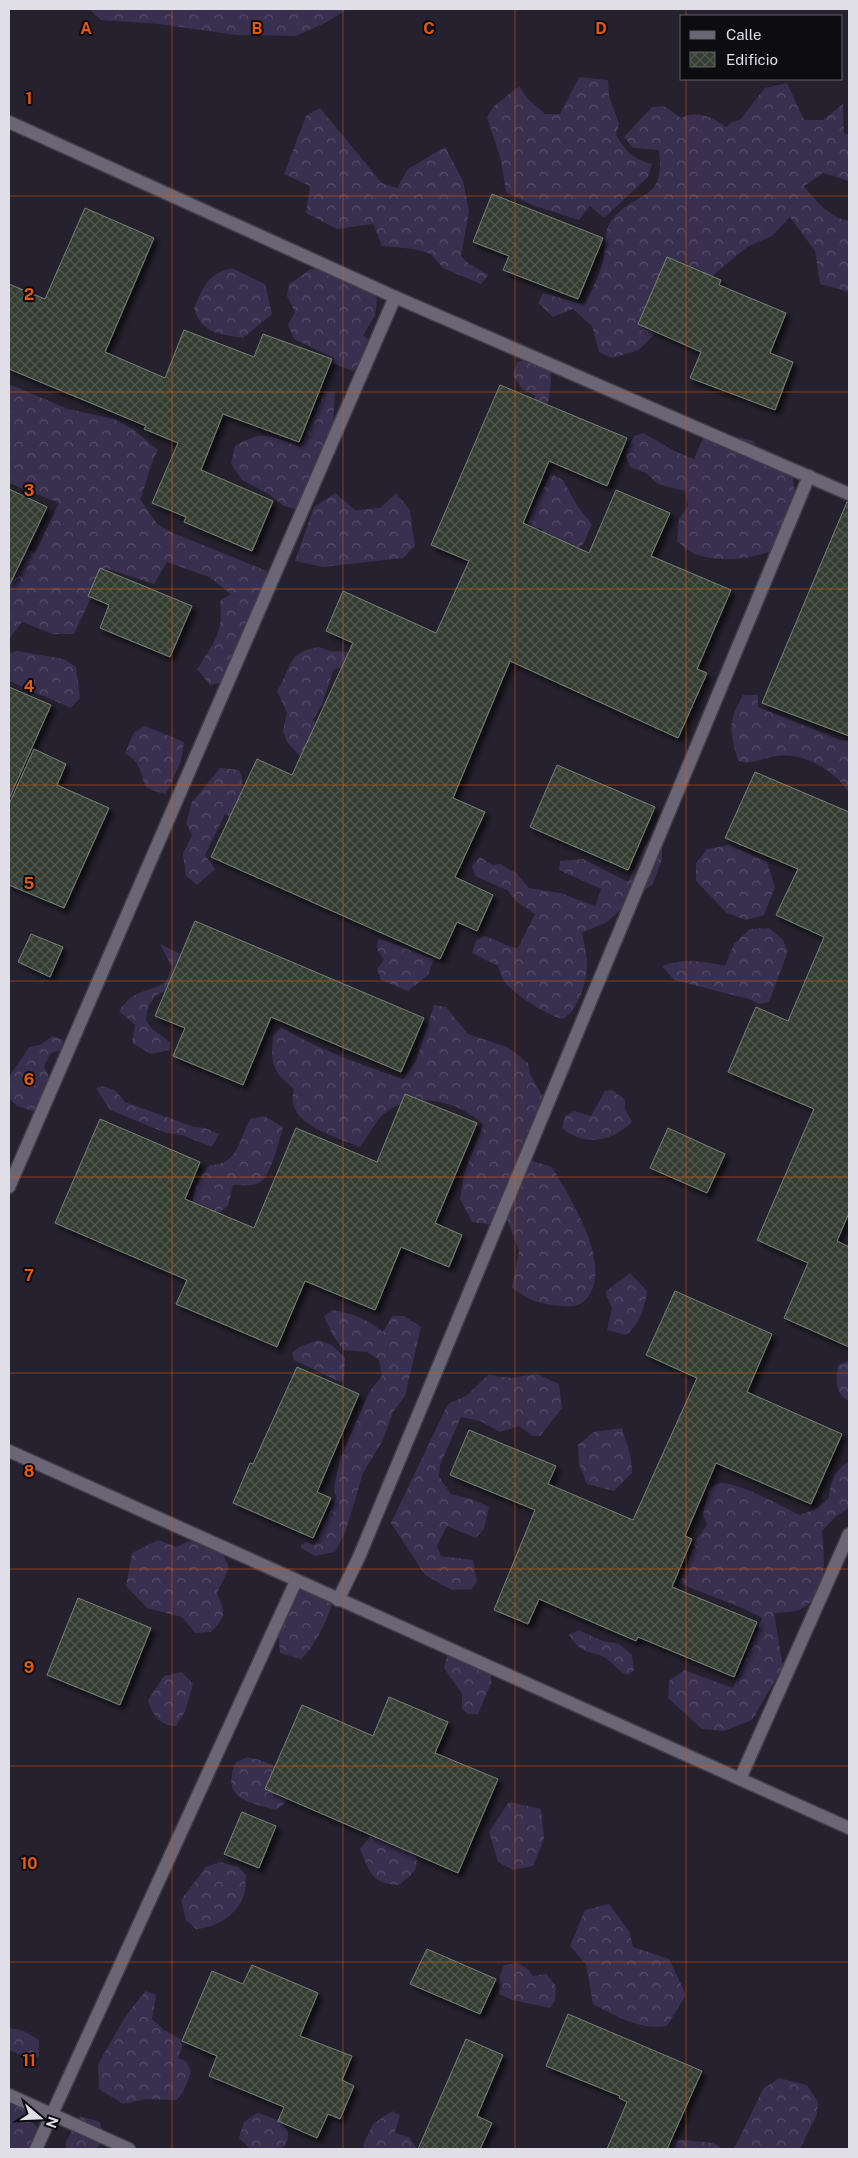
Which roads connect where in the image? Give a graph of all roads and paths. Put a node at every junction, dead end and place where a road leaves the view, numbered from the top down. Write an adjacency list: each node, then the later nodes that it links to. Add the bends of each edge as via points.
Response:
1 (9, 122): 2 (street)
2 (395, 297): 3 (street); 5 (street)
3 (809, 476): 4 (street); 9 (street)
4 (849, 494)
5 (9, 1186)
6 (9, 1452): 8 (street)
7 (849, 1534): 10 (street)
8 (296, 1581): 9 (street); 13 (street)
9 (338, 1600): 10 (street)
10 (740, 1779): 11 (street)
11 (849, 1828)
12 (9, 2096): 13 (street)
13 (51, 2114): 14 (street); 15 (street)
14 (36, 2149)
15 (129, 2149)

